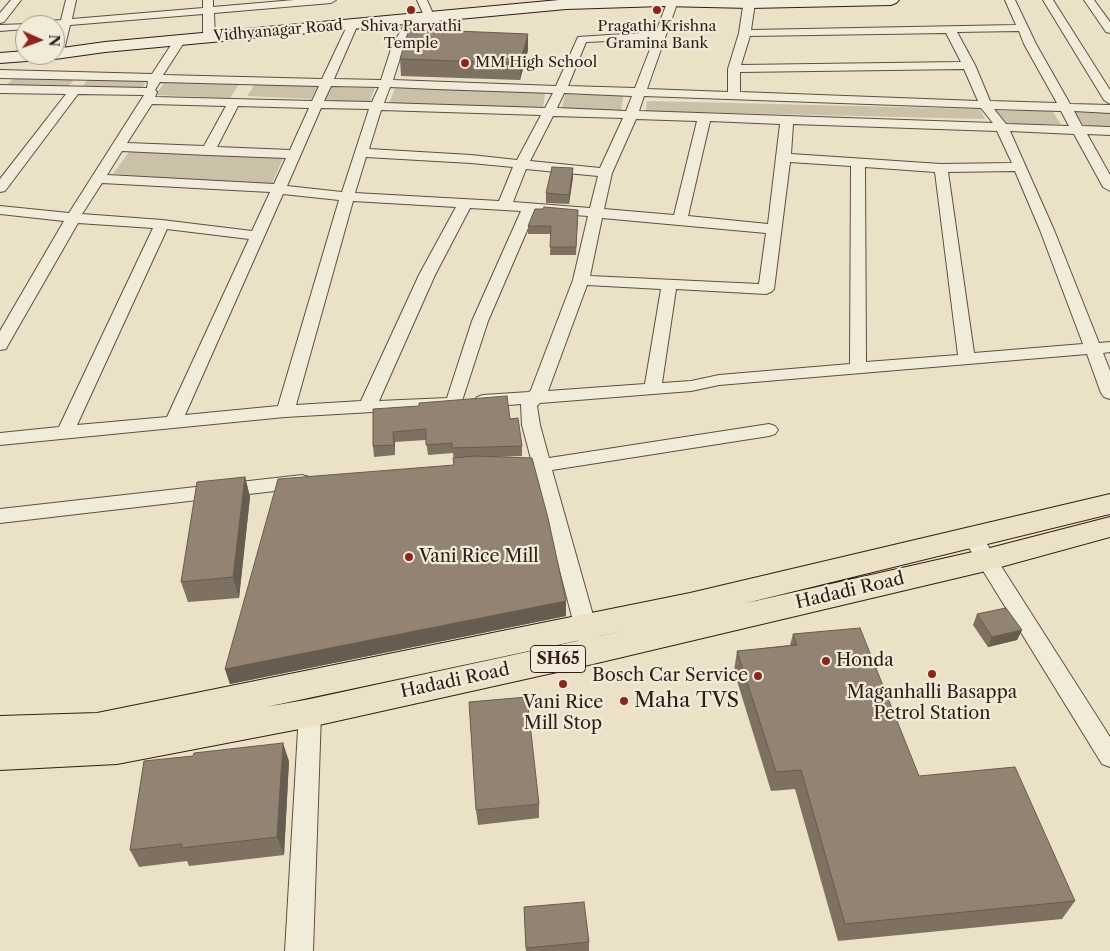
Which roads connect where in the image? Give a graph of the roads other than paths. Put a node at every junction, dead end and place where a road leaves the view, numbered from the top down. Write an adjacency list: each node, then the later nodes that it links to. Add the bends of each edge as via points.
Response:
1 (16, 0): 15 (street)
2 (71, 0): 16 (street)
3 (330, 0): 12 (street)
4 (422, 0): 13 (street)
5 (891, 0): 10 (street, Vidhyanagar Road)
6 (1010, 0): 20 (street)
7 (1048, 0): 42 (street)
8 (1088, 0): 22 (street)
9 (666, 1): 10 (street, Vidhyanagar Road); 11 (street, Vidhyanagar Road); 24 (street)
10 (749, 1): 23 (street)
11 (565, 2): 13 (street, Vidhyanagar Road)
12 (208, 5): 16 (street); 25 (street)
13 (429, 16): 14 (street, Vidhyanagar Road)
14 (412, 18): 17 (street, Vidhyanagar Road); 35 (street, via 398,46)
15 (0, 20)
16 (66, 22)
17 (353, 24): 25 (street, Vidhyanagar Road); 34 (street)
18 (15, 27): 19 (street)
19 (0, 28)
20 (1022, 28): 21 (street); 47 (street)
21 (950, 29): 23 (street); 30 (street)
22 (1110, 30)
23 (745, 34): 31 (street)
24 (661, 35): 37 (street, via 582,39); 39 (street)
25 (209, 38): 26 (street, Vidhyanagar Road)
26 (179, 41): 27 (street, Vidhyanagar Road); 33 (street)
27 (65, 53)
28 (15, 57): 29 (street, Vidhyanagar Road)
29 (0, 58)
30 (969, 65): 31 (street); 46 (street)
31 (734, 68): 41 (street)
32 (0, 74): 33 (street)
33 (155, 78): 34 (street); 40 (street)
34 (327, 82): 35 (street); 44 (street)
35 (386, 84): 37 (street); 45 (street)
36 (0, 89): 38 (street)
37 (560, 90): 39 (street); 49 (street)
38 (74, 91): 40 (street); 68 (street)
39 (639, 94): 41 (street); 50 (street)
40 (150, 96): 43 (street); 56 (street)
41 (734, 97): 46 (street)
42 (1110, 100)
43 (234, 102): 44 (street); 57 (street)
44 (318, 104): 45 (street); 59 (street)
45 (376, 106): 49 (street); 58 (street)
46 (986, 106): 47 (street); 53 (street)
47 (1067, 108): 48 (street); 54 (street)
48 (1110, 109)
49 (549, 112): 50 (street); 62 (street)
50 (631, 115): 51 (street); 65 (street)
51 (704, 118): 52 (street); 77 (street)
52 (787, 120): 53 (street); 60 (street)
53 (1002, 127): 54 (street); 63 (street)
54 (1078, 130): 55 (street); 67 (street)
55 (1110, 131)
56 (119, 147): 57 (street); 66 (street)
57 (208, 151): 59 (street)
58 (361, 153): 62 (street); 70 (street)
59 (295, 154): 69 (street)
60 (784, 158): 61 (street); 79 (street)
61 (858, 163): 64 (street); 87 (street)
62 (522, 164): 65 (street); 72 (street)
63 (1020, 167): 64 (street); 85 (street)
64 (941, 168): 86 (street)
65 (605, 173): 75 (street)
66 (98, 179): 69 (street); 76 (street)
67 (1110, 187)
68 (0, 188)
69 (279, 189): 70 (street); 80 (street)
70 (347, 197): 71 (street); 93 (street)
71 (465, 204): 72 (street); 92 (street, via 427,275)
72 (504, 206): 73 (street)
73 (530, 208): 75 (street); 91 (street, via 480,320)
74 (0, 210): 76 (street)
75 (595, 213): 77 (street); 81 (street)
76 (73, 218): 78 (street); 83 (street)
77 (680, 220): 79 (street)
78 (162, 224): 80 (street); 96 (street)
79 (774, 229): 82 (street, via 766,289)
80 (258, 236): 94 (street)
81 (581, 280): 82 (street); 90 (street)
82 (669, 286): 88 (street)
83 (0, 345)
84 (1110, 347): 85 (street)
85 (1093, 349): 86 (street); 89 (street)
86 (967, 360): 87 (street)
87 (858, 369): 88 (street)
88 (653, 388): 90 (street)
89 (1110, 393)
90 (534, 398): 91 (street); 99 (street, via 528,406)
91 (454, 403): 92 (street)
92 (367, 407): 93 (street)
93 (285, 411): 94 (street)
94 (173, 423): 96 (street)
95 (769, 430): 99 (street)
96 (65, 434): 97 (street)
97 (0, 439)
98 (486, 464): 99 (street)
99 (542, 465): 105 (street)
100 (322, 479): 102 (street)
101 (1110, 504): 104 (main road)
102 (0, 516)
103 (1110, 527): 104 (main road, Hadadi Road / SH65)
104 (980, 549): 105 (main road, Hadadi Road / SH65); 109 (street)
105 (589, 639): 106 (main road, Hadadi Road / SH65); 107 (main road, via 97,728)
106 (310, 712): 108 (main road, Hadadi Road / SH65, via 117,749); 110 (street)
107 (0, 731)
108 (0, 755)
109 (1110, 757)
110 (299, 951)

